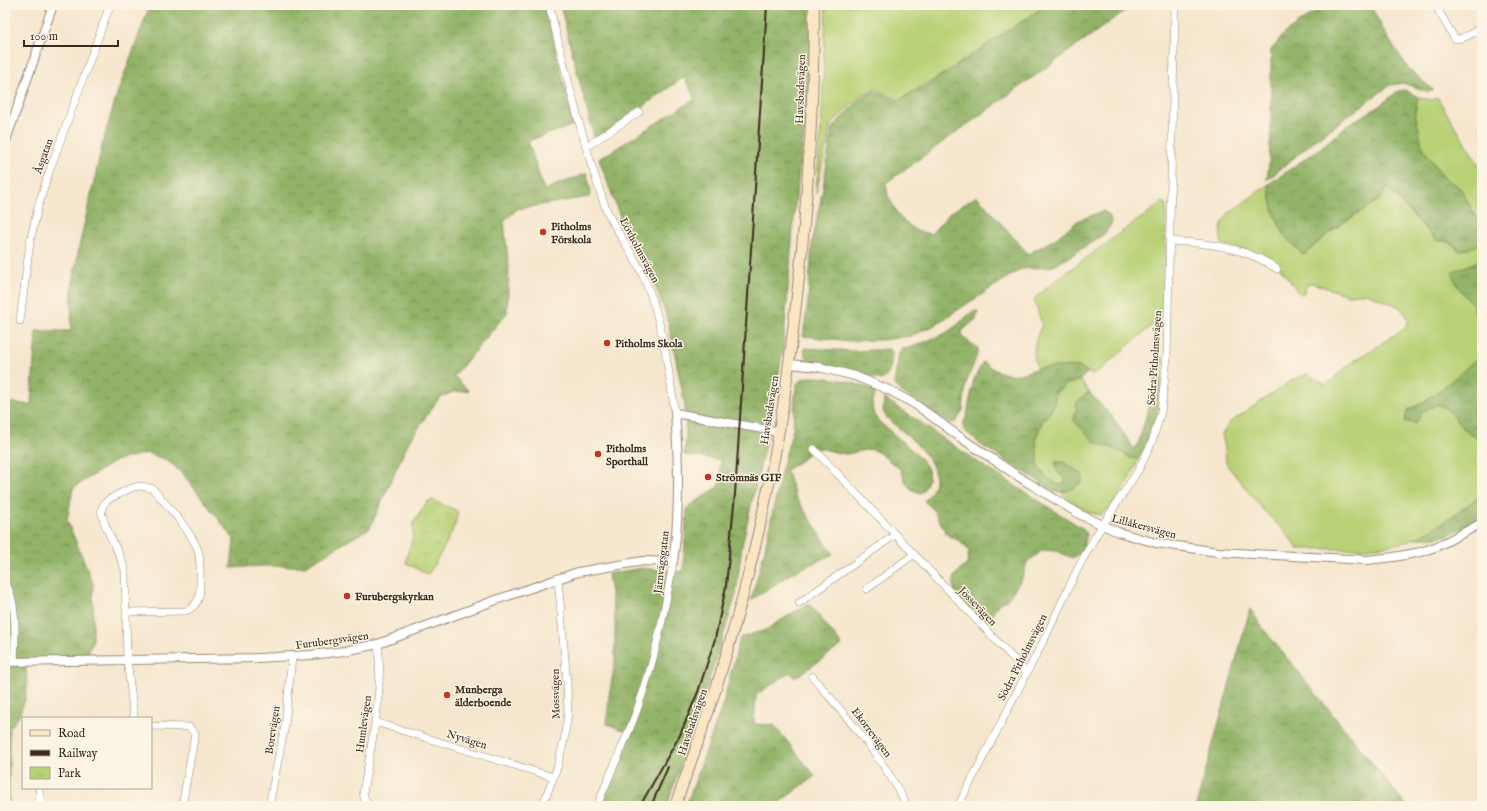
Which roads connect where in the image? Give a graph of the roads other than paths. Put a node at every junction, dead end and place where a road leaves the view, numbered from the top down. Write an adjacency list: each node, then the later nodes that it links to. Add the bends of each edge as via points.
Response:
1 (53, 5): 9 (street)
2 (110, 5): 13 (street, Åsgatan, via 40,200 30,242)
3 (549, 5): 10 (street, Lövholmsvägen)
4 (814, 5): 14 (main road, Havsbadsvägen, via 808,168)
5 (1175, 5): 11 (street, Södra Pitholmsvägen)
6 (1435, 5): 7 (street, via 1455,39 1462,39)
7 (1482, 26)
8 (639, 112): 10 (street)
9 (5, 143)
10 (586, 146): 15 (street, Lövholmsvägen, via 606,208 650,291 663,338)
11 (1170, 240): 12 (street, via 1235,251 1267,262); 19 (street, Södra Pitholmsvägen, via 1167,357 1161,412 1152,442 1139,469)
12 (1277, 269)
13 (20, 321)
14 (788, 364): 16 (main road, Havsbadsvägen); 19 (street, Lillåkersvägen, via 819,367 855,376 891,391 916,405 1027,482)
15 (675, 413): 16 (street); 22 (street, Järnvägsgatan, via 678,493)
16 (779, 432): 46 (main road, Havsbadsvägen, via 762,516 737,617 718,683)
17 (814, 449): 20 (street, Jössevägen)
18 (1482, 523): 19 (street, Lillåkersvägen, via 1421,552 1367,560 1218,552 1156,543)
19 (1102, 525): 33 (street, Södra Pitholmsvägen)
20 (895, 535): 21 (street, Jössevägen); 26 (street)
21 (913, 555): 25 (street); 33 (street, Jössevägen)
22 (672, 562): 23 (street, Furubergsvägen, via 631,562 584,570); 45 (street, Järnvägsgatan, via 667,600 648,677 638,708)
23 (558, 578): 28 (street, Furubergsvägen); 38 (street, Mossvägen, via 568,714 564,740)
24 (5, 583): 31 (street, via 15,623)
25 (867, 589)
26 (799, 603)
27 (126, 612): 27 (street, via 125,570 122,558 102,518 102,509 105,503 129,489 138,485 146,486 153,489 191,536 198,551 200,596 193,608 186,611); 30 (street)
28 (378, 644): 29 (street, Furubergsvägen); 36 (street, Humlevägen, via 381,668)
29 (292, 657): 30 (street, Furubergsvägen); 42 (street, Borevägen, via 285,725)
30 (127, 659): 31 (street, Furubergsvägen); 35 (street)
31 (14, 661): 32 (street, Furubergsvägen)
32 (5, 662)
33 (1027, 673): 48 (street, Södra Pitholmsvägen)
34 (812, 676): 47 (street, Ekorrevägen, via 860,732 889,773)
35 (134, 717)
36 (374, 722): 38 (street, Nyvägen); 43 (street, Humlevägen, via 363,793)
37 (152, 726): 41 (street, via 189,727 195,734)
38 (553, 777): 44 (street, Mossvägen)
39 (39, 789): 40 (street)
40 (40, 806)
41 (182, 806)
42 (269, 806)
43 (370, 806)
44 (542, 806)
45 (597, 806)
46 (675, 806)
47 (907, 806)
48 (958, 806)

